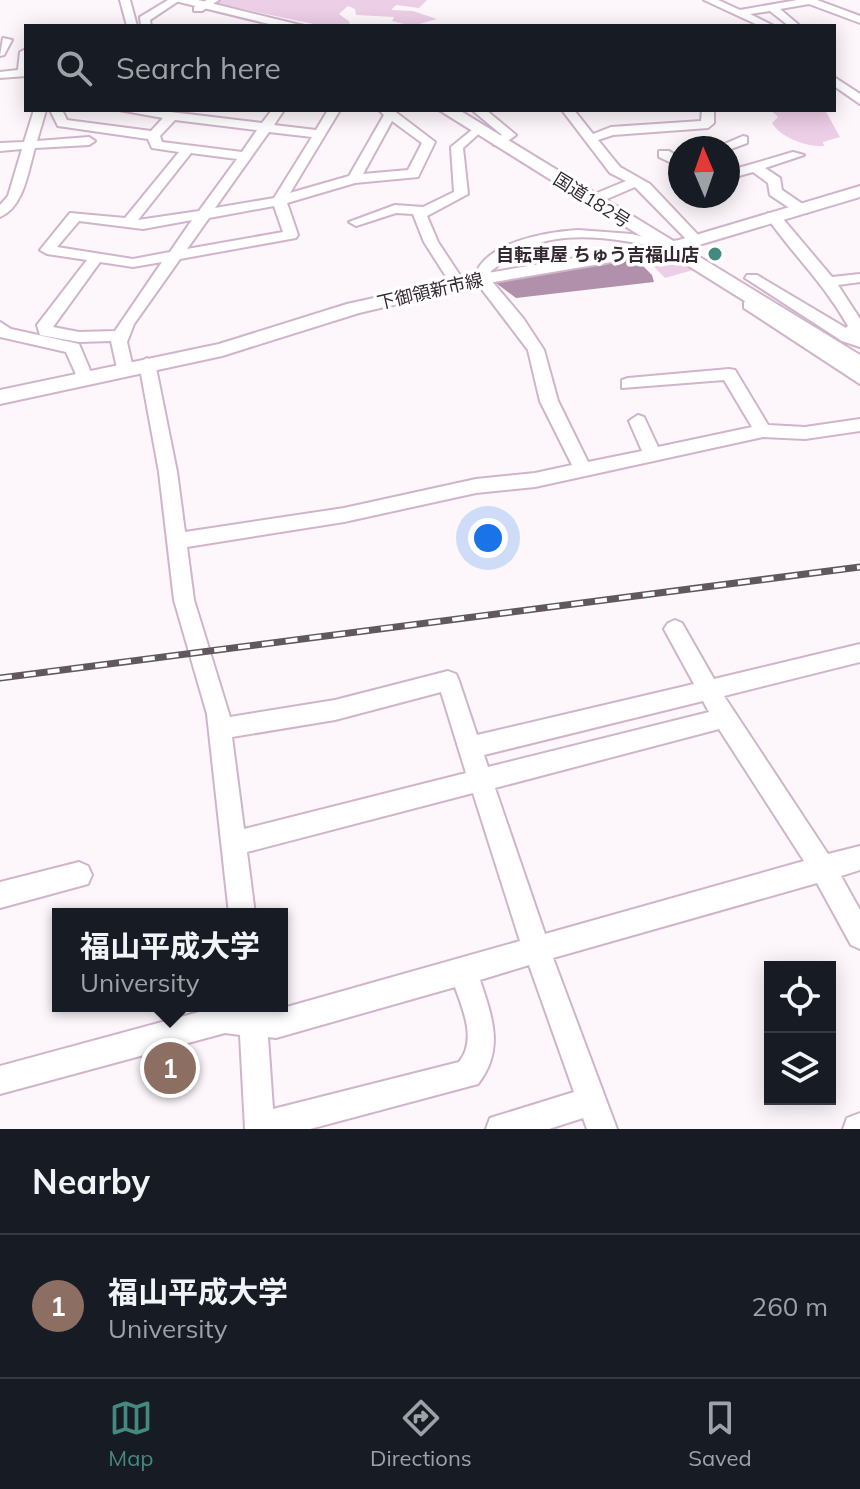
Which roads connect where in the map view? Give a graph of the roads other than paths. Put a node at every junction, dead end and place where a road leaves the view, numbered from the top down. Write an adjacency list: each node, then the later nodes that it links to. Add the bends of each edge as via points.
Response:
1 (125, 0): 12 (street)
2 (709, 0): 9 (street)
3 (808, 0): 7 (street); 8 (street)
4 (170, 1): 6 (highway); 13 (street, via 144,19)
5 (846, 3): 8 (street)
6 (206, 5): 14 (highway); 15 (highway)
7 (773, 8): 9 (street); 16 (street)
8 (830, 8): 10 (street)
9 (743, 12): 11 (street)
10 (860, 20)
11 (764, 23)
12 (131, 24)
13 (145, 24)
14 (269, 24)
15 (288, 24)
16 (793, 24)
17 (7, 40): 18 (street)
18 (0, 53)
19 (24, 73): 20 (street)
20 (1, 75)
21 (836, 82): 22 (street)
22 (860, 100)
23 (39, 112): 43 (street)
24 (57, 112): 37 (street, via 62,123)
25 (138, 112): 33 (street)
26 (277, 112): 35 (street)
27 (333, 112): 36 (street)
28 (387, 112): 52 (street); 52 (street, via 429,142 413,174)
29 (453, 112): 34 (highway, 国道182号)
30 (463, 112): 39 (highway, 国道182号)
31 (570, 112): 38 (street)
32 (708, 112): 38 (street, via 704,125 611,131)
33 (171, 117): 35 (street); 37 (street)
34 (478, 120): 39 (highway, 国道182号); 61 (street, via 457,147 461,194)
35 (265, 128): 36 (street); 48 (street)
36 (319, 134): 58 (street)
37 (154, 135): 45 (street, via 156,145)
38 (591, 139): 53 (street, via 615,170)
39 (503, 140): 57 (highway, 国道182号); 66 (highway, 国道182号)
40 (743, 140): 42 (street)
41 (89, 141): 43 (street)
42 (740, 141)
43 (30, 146): 44 (street); 54 (street)
44 (0, 147)
45 (188, 149): 48 (street); 64 (street)
46 (664, 154): 49 (street)
47 (798, 155): 50 (street)
48 (245, 156): 62 (street)
49 (668, 156)
50 (757, 169): 51 (street); 59 (street, via 775,181 775,192)
51 (740, 173)
52 (354, 179): 58 (street)
53 (636, 182): 57 (street); 66 (street)
54 (18, 186): 55 (street); 60 (street)
55 (0, 189)
56 (860, 191): 59 (main road, 下御領新市線)
57 (602, 196): 66 (highway, 国道182号)
58 (279, 201): 62 (street); 67 (street, via 291,235)
59 (802, 210): 63 (main road, 下御領新市線)
60 (0, 213)
61 (422, 213): 65 (street, via 395,209); 74 (street, via 431,242)
62 (204, 214): 64 (street, via 143,225); 67 (street)
63 (773, 216): 66 (main road, 下御領新市線); 73 (street)
64 (129, 222): 68 (street, via 75,216 47,250)
65 (356, 222)
66 (681, 244): 69 (highway, 国道182号); 72 (main road, 下御領新市線); 72 (street, via 582,235 527,242 484,269)
67 (174, 256): 68 (street, via 133,263); 77 (street)
68 (96, 258): 77 (street, via 45,325 46,331)
69 (726, 277): 70 (highway); 75 (highway); 78 (highway, 国道182号); 80 (highway, 国道182号)
70 (752, 278): 78 (street)
71 (860, 278): 73 (street)
72 (482, 279): 74 (main road, 下御領新市線); 90 (street, via 536,350 549,401)
73 (827, 282): 78 (street, via 856,326)
74 (459, 286): 79 (main road, 下御領新市線, via 354,308 222,350)
75 (749, 305): 83 (street)
76 (0, 327): 82 (street, via 73,348)
77 (121, 336): 81 (street)
78 (856, 345)
79 (147, 363): 81 (main road, 下御領新市線); 91 (street)
80 (860, 365)
81 (125, 368): 82 (main road, 下御領新市線)
82 (85, 377): 85 (main road, 下御領新市線)
83 (860, 378)
84 (628, 384): 88 (street, via 729,374)
85 (0, 397)
86 (638, 421): 89 (street)
87 (860, 425): 88 (street, via 805,433)
88 (763, 431): 89 (street)
89 (653, 455): 90 (street)
90 (583, 470): 91 (street)
91 (177, 541): 96 (street, via 184,600)
92 (675, 629): 94 (street)
93 (860, 653): 94 (street)
94 (710, 690): 95 (street); 97 (street)
95 (724, 718): 98 (street); 101 (street)
96 (220, 729): 97 (street, via 335,710 448,681); 99 (street)
97 (468, 748): 98 (street)
98 (478, 780): 99 (street); 106 (street)
99 (235, 843): 104 (street)
100 (860, 858): 101 (street)
101 (822, 867): 105 (street); 106 (street)
102 (79, 875): 103 (street)
103 (0, 895)
104 (241, 908)
105 (860, 936)
106 (537, 951): 107 (street); 110 (street)
107 (464, 973): 108 (street, via 276,1024); 111 (street, via 483,1036 478,1065 468,1074)
108 (252, 1014): 109 (street); 111 (street)
109 (0, 1080)
110 (592, 1101): 112 (street); 113 (street)
111 (260, 1128)
112 (501, 1129)
113 (602, 1129)

